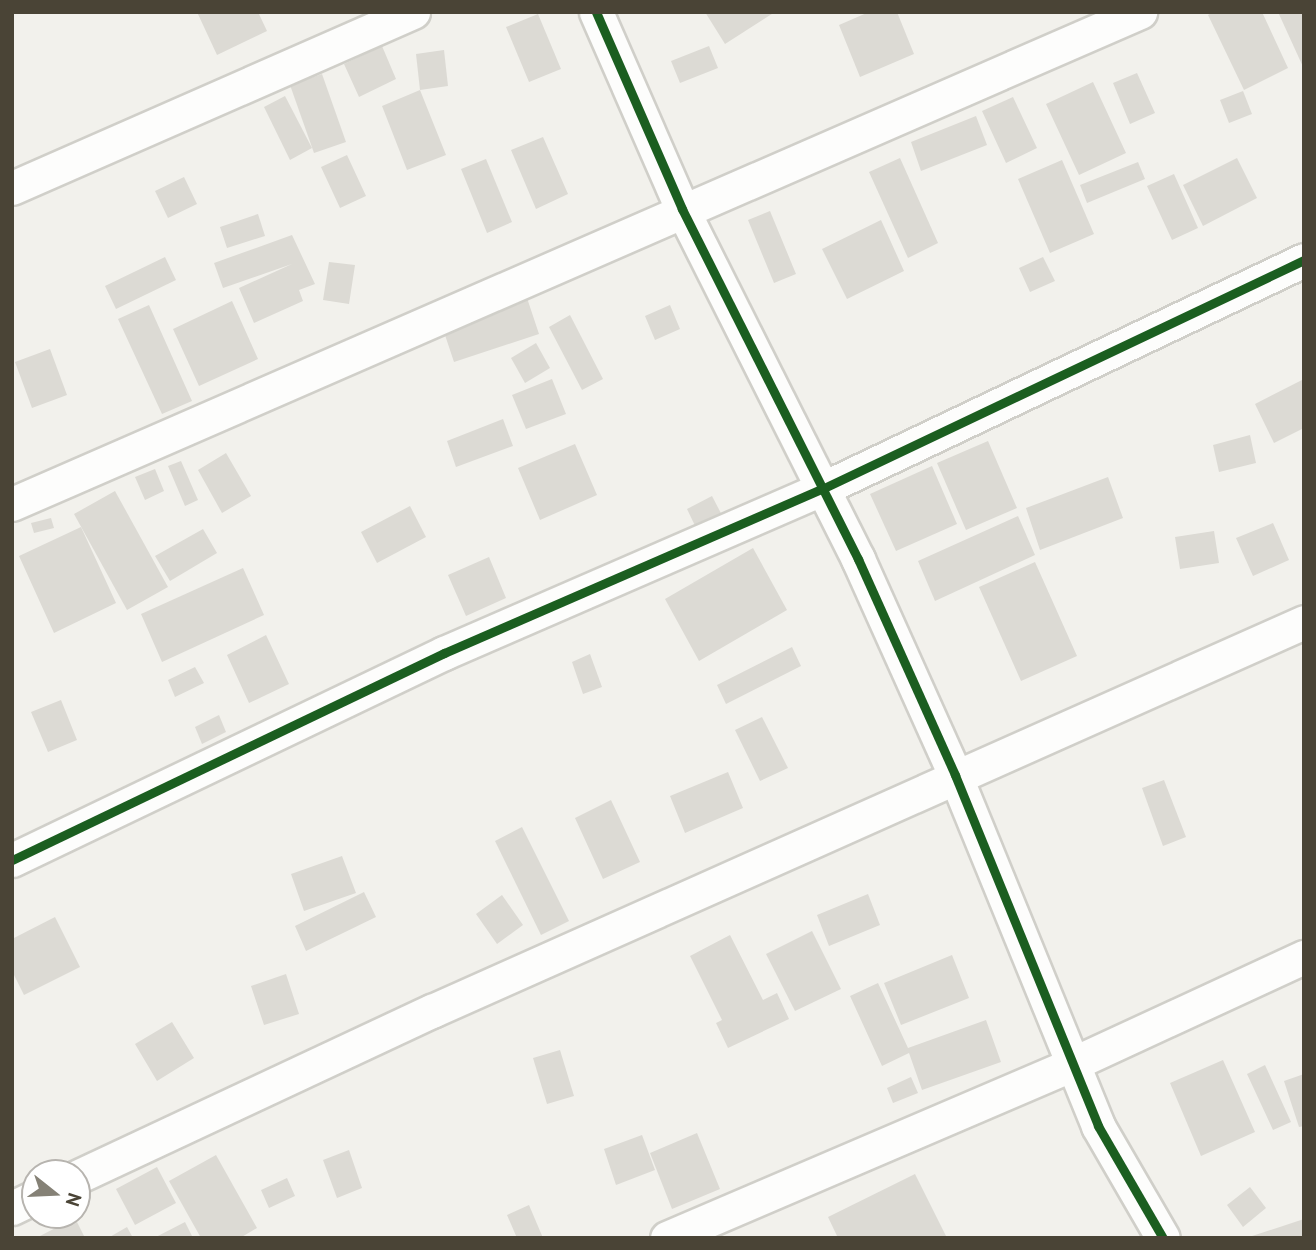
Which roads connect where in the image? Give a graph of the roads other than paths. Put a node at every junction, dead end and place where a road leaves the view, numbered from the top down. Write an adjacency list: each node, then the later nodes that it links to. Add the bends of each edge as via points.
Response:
1 (413, 12): 4 (street)
2 (596, 12): 5 (street)
3 (1140, 12): 5 (street)
4 (12, 188)
5 (682, 209): 7 (street); 8 (street)
6 (1304, 260): 7 (street)
7 (824, 488): 10 (street); 11 (street, via 444,653)
8 (12, 504)
9 (1304, 622): 10 (street)
10 (956, 775): 13 (street); 14 (street)
11 (12, 860)
12 (1304, 957): 13 (street)
13 (1070, 1065): 15 (street); 16 (street)
14 (91, 1171)
15 (667, 1238)
16 (1163, 1238)

